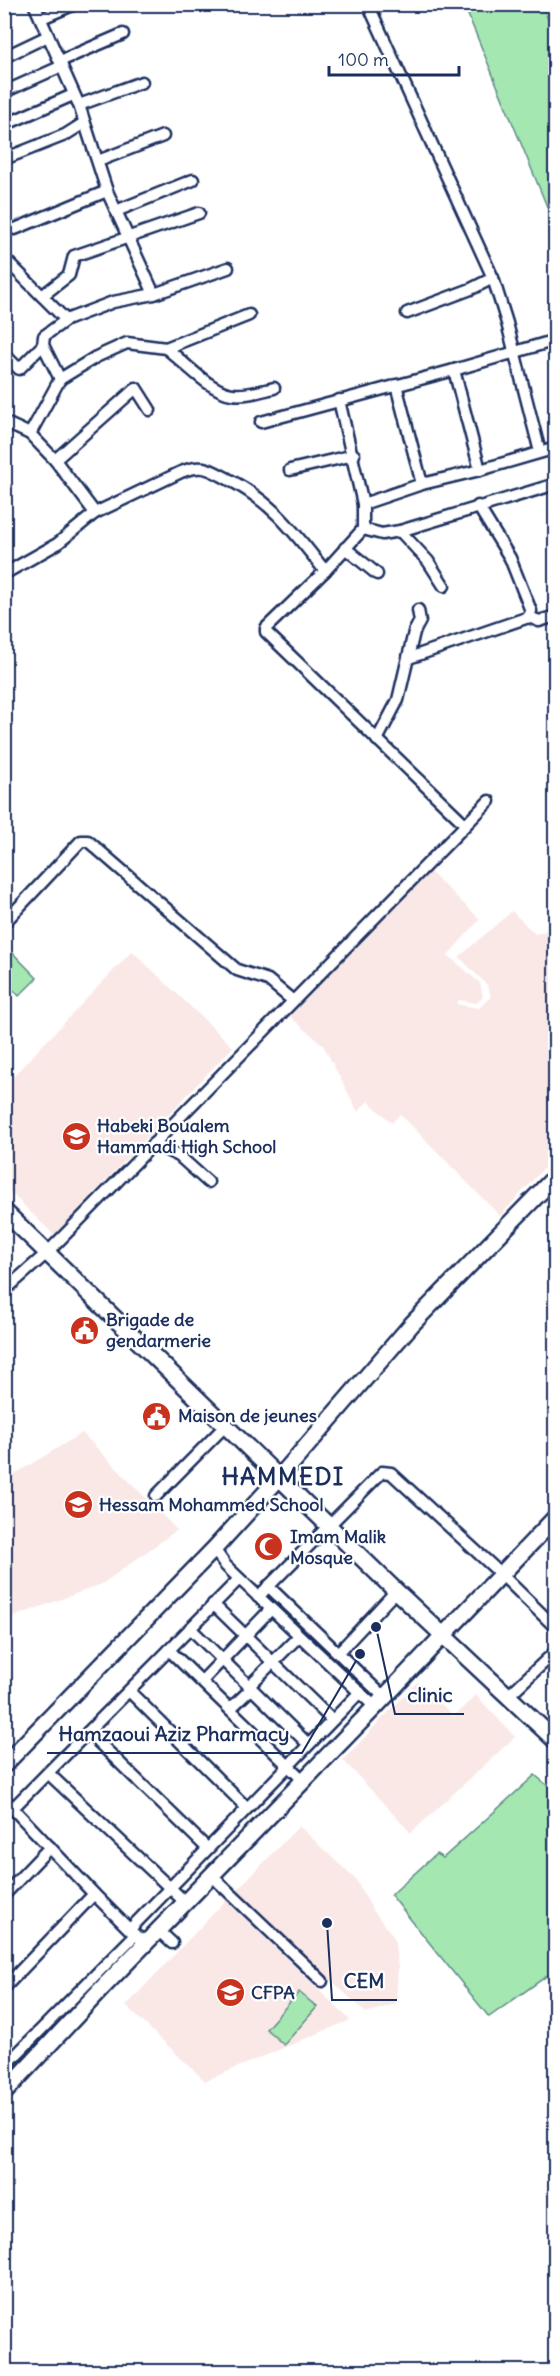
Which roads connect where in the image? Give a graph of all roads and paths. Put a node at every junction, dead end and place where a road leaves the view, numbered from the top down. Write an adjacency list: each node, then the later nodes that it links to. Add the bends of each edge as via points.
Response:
1 (34, 4): 4 (street)
2 (75, 4): 4 (street)
3 (368, 4): 26 (street)
4 (42, 18): 6 (street)
5 (123, 34): 8 (street)
6 (48, 36): 7 (street); 8 (street)
7 (4, 57)
8 (61, 64): 10 (street); 11 (street)
9 (142, 82): 12 (street)
10 (4, 92)
11 (73, 95): 12 (street); 14 (street)
12 (79, 105): 13 (street)
13 (84, 123): 16 (street, via 65,135); 17 (street)
14 (4, 125)
15 (164, 136): 17 (street)
16 (4, 159)
17 (98, 161): 19 (street)
18 (193, 180): 20 (street)
19 (107, 191): 20 (street); 22 (street)
20 (116, 211): 23 (street)
21 (199, 213): 23 (street)
22 (15, 229)
23 (129, 237): 27 (street); 28 (street, via 74,256 69,276)
24 (4, 258): 28 (street)
25 (228, 268): 27 (street)
26 (493, 278): 29 (street); 35 (street)
27 (154, 294): 31 (street, via 113,302)
28 (42, 296): 31 (street)
29 (407, 314)
30 (249, 315): 34 (street)
31 (66, 320): 33 (street, via 44,336)
32 (555, 340): 35 (street)
33 (44, 345): 36 (street, via 19,369); 38 (street)
34 (166, 348): 38 (street, via 127,344); 40 (street, via 217,389 249,394)
35 (515, 352): 37 (street); 47 (street)
36 (4, 354)
37 (454, 370): 39 (street); 51 (street)
38 (60, 379): 45 (street)
39 (396, 385): 41 (street); 52 (street)
40 (274, 388)
41 (339, 400): 44 (street); 48 (street)
42 (150, 410): 49 (street, via 136,387)
43 (4, 422): 45 (street)
44 (261, 422)
45 (30, 434): 49 (street)
46 (555, 448): 47 (street)
47 (540, 452): 51 (street)
48 (354, 455): 50 (street); 54 (street)
49 (56, 459): 56 (street)
50 (290, 470)
51 (480, 470): 52 (street)
52 (422, 484): 54 (street)
53 (555, 484): 55 (street)
54 (363, 504): 57 (street)
55 (478, 507): 58 (street); 65 (street, via 510,558)
56 (94, 513): 60 (street, via 180,472 204,467 248,489 280,514); 62 (street, via 57,544)
57 (363, 529): 58 (street, via 382,534); 59 (street)
58 (400, 531): 63 (street, via 428,561)
59 (345, 548): 60 (street); 61 (street)
60 (325, 571): 68 (street, via 266,632)
61 (377, 573)
62 (4, 574)
63 (444, 586)
64 (418, 610): 67 (street, via 420,621)
65 (533, 616): 66 (street); 67 (street)
66 (555, 616)
67 (409, 658): 68 (street, via 398,700)
68 (377, 740): 70 (street)
69 (489, 801): 70 (street)
70 (465, 824): 72 (street)
71 (4, 923): 72 (street, via 81,841 88,841 237,970 268,981)
72 (292, 1000): 73 (street)
73 (153, 1144): 75 (street, via 179,1156); 77 (street)
74 (555, 1176): 80 (main road, via 412,1324)
75 (208, 1182)
76 (4, 1211): 77 (main road)
77 (47, 1253): 78 (street); 79 (main road)
78 (4, 1291)
79 (226, 1425): 80 (main road); 81 (street)
80 (279, 1478): 83 (main road); 84 (main road)
81 (156, 1496)
82 (555, 1517): 85 (main road)
83 (330, 1526): 85 (street, via 386,1471); 87 (street); 88 (main road)
84 (214, 1549): 86 (street); 113 (main road)
85 (501, 1574): 93 (street); 95 (main road)
86 (239, 1579): 89 (street); 90 (street)
87 (268, 1586): 89 (street); 99 (street)
88 (396, 1591): 95 (main road); 99 (street)
89 (258, 1597): 91 (street)
90 (213, 1604): 92 (street); 94 (street)
91 (271, 1609): 94 (street); 96 (street)
92 (190, 1628): 97 (street); 100 (street)
93 (555, 1628)
94 (245, 1635): 100 (street); 101 (street)
95 (441, 1635): 106 (main road); 107 (main road)
96 (299, 1636): 101 (street); 105 (street)
97 (169, 1650): 102 (street); 104 (street)
98 (555, 1651): 106 (street)
99 (338, 1653): 107 (street)
100 (222, 1659): 102 (street); 103 (street)
101 (273, 1662): 103 (street); 109 (street)
102 (202, 1681): 108 (street)
103 (250, 1688): 108 (street); 112 (street)
104 (129, 1691): 110 (street); 118 (street)
105 (360, 1692): 107 (street); 109 (street)
106 (508, 1696): 111 (main road)
107 (380, 1702): 116 (main road)
108 (230, 1709): 114 (street)
109 (332, 1720): 112 (street)
110 (88, 1732): 115 (street); 121 (street)
111 (555, 1742)
112 (308, 1744): 114 (street)
113 (4, 1765)
114 (288, 1765): 116 (street); 118 (street)
115 (48, 1773): 119 (street); 123 (street)
116 (303, 1780): 122 (main road)
117 (4, 1799): 119 (street)
118 (248, 1808): 121 (street)
119 (12, 1809): 120 (street)
120 (50, 1847): 124 (street); 125 (street)
121 (207, 1848): 123 (street)
122 (211, 1875): 126 (main road); 130 (street)
123 (170, 1888): 126 (street); 128 (street)
124 (94, 1894): 128 (street); 131 (street)
125 (4, 1895)
126 (185, 1902): 127 (main road)
127 (158, 1930): 128 (main road); 129 (street)
128 (137, 1935): 132 (street); 133 (main road)
129 (172, 1943)
130 (322, 1981)
131 (4, 1988)
132 (4, 2067)
133 (4, 2093)

